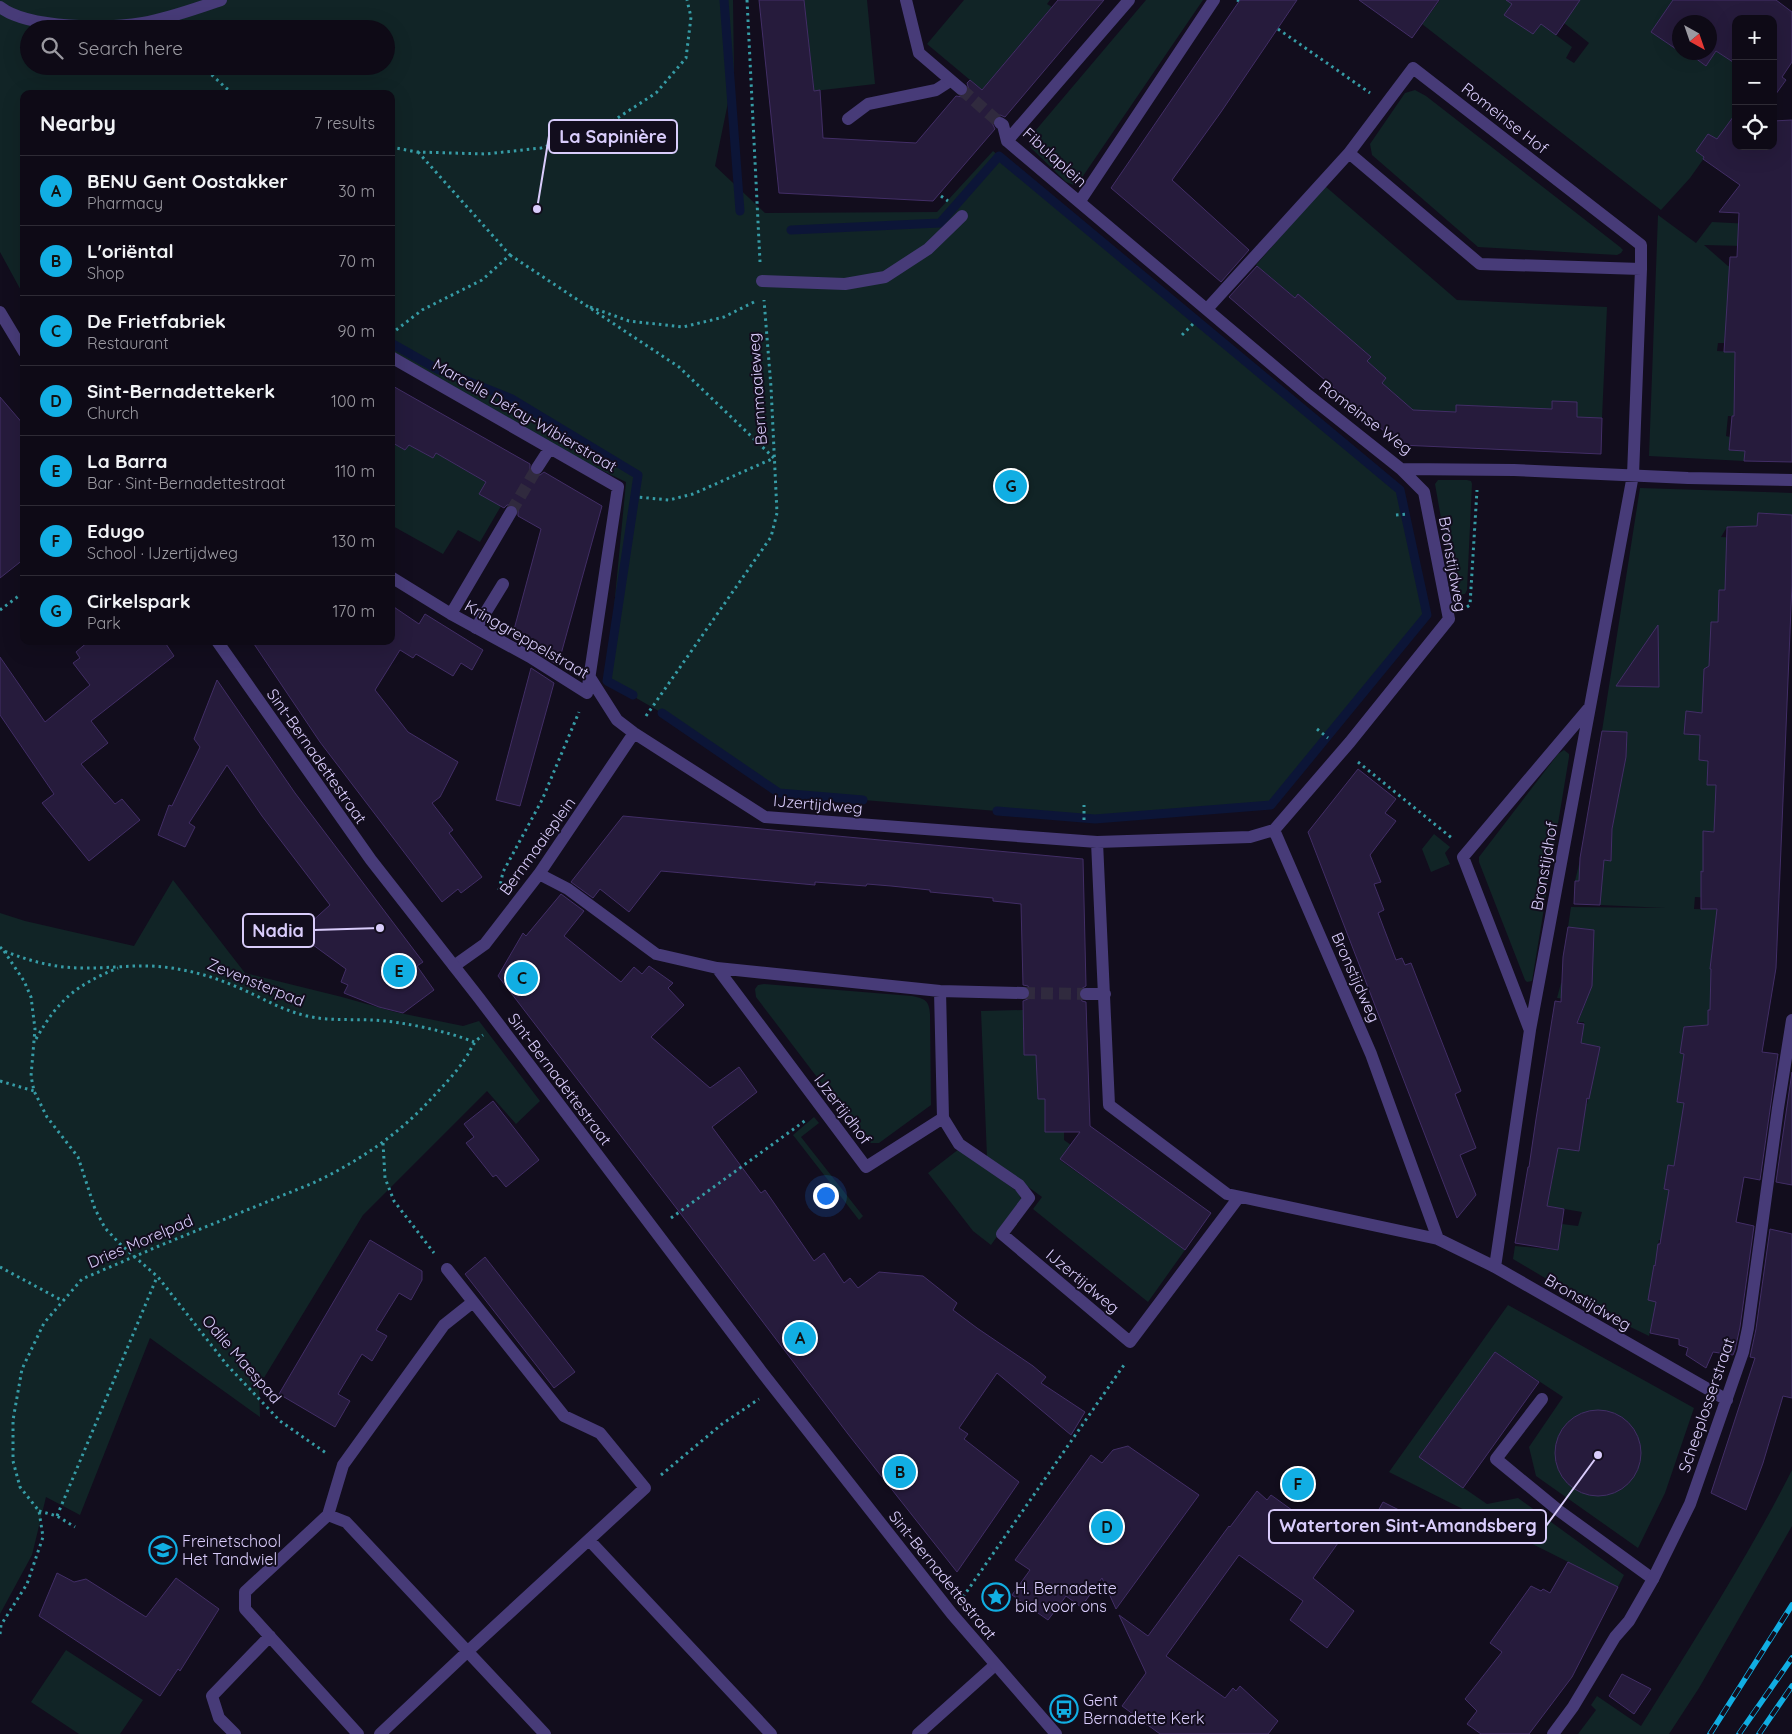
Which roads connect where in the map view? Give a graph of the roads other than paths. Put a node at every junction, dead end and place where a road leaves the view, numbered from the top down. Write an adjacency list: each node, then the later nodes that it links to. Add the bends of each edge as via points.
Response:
1 (221, 0): 7 (street)
2 (906, 0): 8 (street, via 919,53)
3 (1130, 0): 12 (street, Fibulaplein)
4 (1214, 0): 14 (street, Fibulaplein)
5 (0, 7): 6 (street, via 8,13)
6 (35, 20)
7 (159, 20)
8 (950, 81): 9 (street); 10 (street, via 936,90 868,104)
9 (961, 89)
10 (848, 119)
11 (1000, 123): 12 (street)
12 (1007, 141): 14 (street, Fibulaplein)
13 (1348, 152): 16 (street, via 1480,264); 16 (street, Romeinse Hof, via 1414,68 1642,245); 18 (street, Romeinse Hof)
14 (1080, 201): 18 (street, Romeinse Weg)
15 (962, 216): 17 (street, via 928,250 884,277 845,284)
16 (1641, 269): 25 (street, Romeinse Hof)
17 (762, 281)
18 (1207, 308): 24 (street, Romeinse Weg, via 1308,395)
19 (0, 312): 20 (street)
20 (20, 343)
21 (395, 360): 22 (street, Marcelle Defay-Wibierstraat)
22 (550, 448): 23 (street); 33 (street, Marcelle Defay-Wibierstraat, via 618,487)
23 (537, 468)
24 (1401, 468): 25 (street, Romeinse Weg); 37 (street, Bronstijdweg, via 1424,492 1449,619)
25 (1633, 475): 26 (street, Romeinse Weg); 35 (street, Bronstijdhof)
26 (1792, 480)
27 (511, 512): 30 (street, Kringgreppelstraat)
28 (395, 579): 30 (street, Kringgreppelstraat)
29 (503, 584): 31 (street)
30 (451, 614): 31 (street, Kringgreppelstraat)
31 (476, 628): 34 (street, Kringgreppelstraat)
32 (220, 645): 40 (street, Sint-Bernadettestraat, via 371,860)
33 (589, 676): 34 (street, Marcelle Defay-Wibierstraat); 36 (street, IJzertijdweg, via 617,720)
34 (587, 693)
35 (1589, 707): 47 (street, Bronstijdhof); 47 (street, Bronstijdhof, via 1463,857)
36 (634, 733): 38 (street, IJzertijdweg, via 765,816); 39 (street, Bernmaaieplein)
37 (1274, 830): 38 (street, IJzertijdweg, via 1250,837); 50 (street, Bronstijdweg, via 1371,1054)
38 (1097, 842): 45 (street)
39 (539, 874): 40 (street, Bernmaaieplein, via 485,944); 41 (street, via 568,889 656,954)
40 (454, 966): 61 (street, Sint-Bernadettestraat, via 774,1388)
41 (717, 968): 42 (street); 48 (street, IJzertijdhof, via 866,1167)
42 (940, 991): 43 (street); 48 (street)
43 (1023, 993)
44 (1086, 994): 45 (street)
45 (1105, 994): 49 (street, via 1109,1105 1227,1194)
46 (1792, 1020): 55 (street, Scheeplosserstraat, via 1748,1328)
47 (1530, 1030): 51 (street, Bronstijdhof)
48 (943, 1118): 49 (street, IJzertijdweg, via 959,1144 1020,1185 1029,1198 1002,1234 1130,1342)
49 (1240, 1197): 50 (street)
50 (1438, 1240): 51 (street, Bronstijdweg)
51 (1495, 1268): 55 (street, Bronstijdweg)
52 (447, 1270): 53 (street)
53 (473, 1302): 56 (street, via 444,1326 343,1465); 57 (street, via 564,1416 600,1433 645,1488)
54 (1542, 1399): 58 (street, via 1496,1459 1558,1510)
55 (1726, 1400): 58 (street, Scheeplosserstraat, via 1690,1504)
56 (328, 1516): 59 (street, via 245,1592 245,1609); 60 (street, via 346,1522)
57 (589, 1540): 60 (street); 66 (street)
58 (1653, 1579): 69 (street, Scheeplosserstraat, via 1629,1621 1615,1637)
59 (270, 1636): 62 (street, via 212,1696 218,1718); 63 (street)
60 (467, 1652): 64 (street); 65 (street)
61 (995, 1665): 67 (street, Sint-Bernadettestraat); 68 (street, Sint-Bernadettestraat)
62 (235, 1734)
63 (358, 1734)
64 (380, 1734)
65 (545, 1734)
66 (771, 1734)
67 (918, 1734)
68 (1056, 1734)
69 (1553, 1734)

